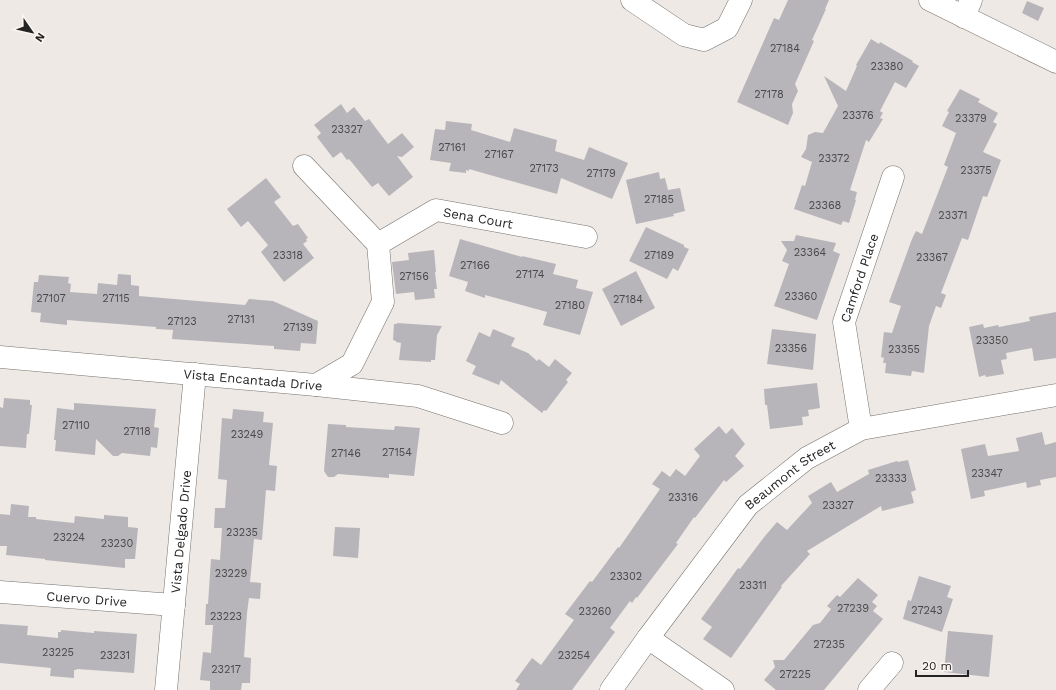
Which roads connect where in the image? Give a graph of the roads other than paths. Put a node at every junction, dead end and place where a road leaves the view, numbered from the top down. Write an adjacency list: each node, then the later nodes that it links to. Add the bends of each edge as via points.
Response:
1 (632, 0): 2 (street, via 684,34 704,40 727,28)
2 (741, 0)
3 (930, 0): 4 (street)
4 (968, 8): 5 (street)
5 (1056, 62)
6 (304, 166): 9 (street)
7 (893, 177): 15 (street, Camford Place, via 844,322)
8 (586, 237): 9 (street, Sena Court, via 436,210)
9 (378, 244): 12 (street, via 383,302 352,364)
10 (0, 357): 11 (street, Vista Encantada Drive)
11 (195, 374): 12 (street, Vista Encantada Drive); 17 (street, Vista Delgado Drive)
12 (316, 385): 14 (street, Vista Encantada Drive, via 418,396)
13 (1056, 395): 15 (street, Beaumont Street)
14 (502, 423)
15 (861, 429): 18 (street, Beaumont Street, via 807,458 748,505)
16 (0, 592): 17 (street, Cuervo Drive)
17 (174, 605): 20 (street, Vista Delgado Drive)
18 (648, 638): 21 (street, Beaumont Street); 22 (street)
19 (892, 663): 23 (street)
20 (166, 690)
21 (611, 690)
22 (723, 690)
23 (869, 690)

